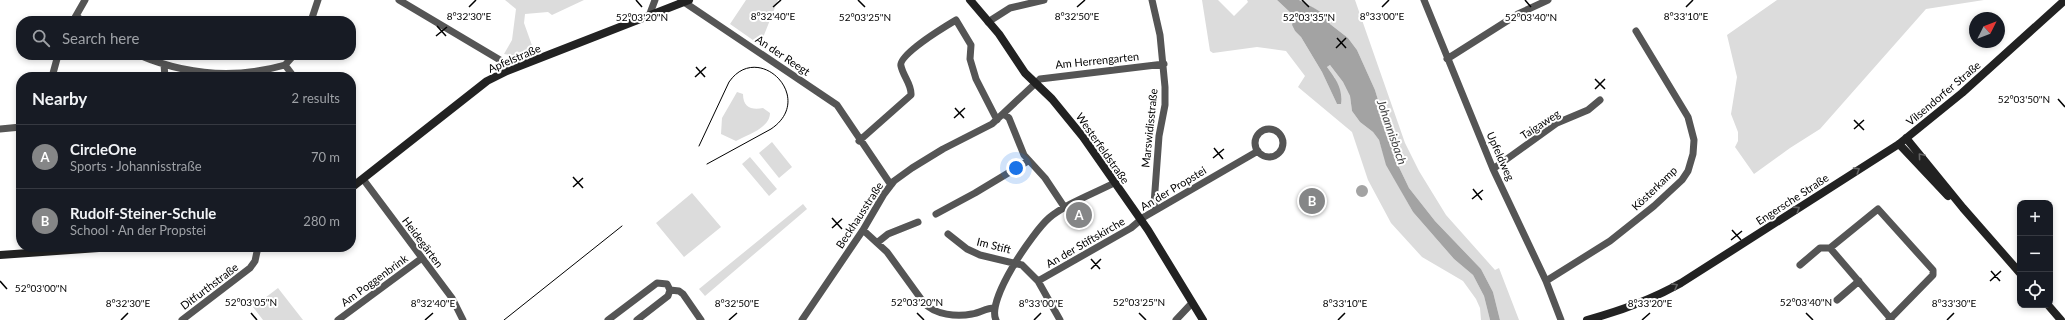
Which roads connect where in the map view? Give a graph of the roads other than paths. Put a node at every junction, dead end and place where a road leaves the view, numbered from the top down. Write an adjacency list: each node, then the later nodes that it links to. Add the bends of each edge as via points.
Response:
1 (85, 0): 13 (street)
2 (318, 0): 14 (street)
3 (399, 0): 25 (street, via 500,60)
4 (655, 0): 15 (street)
5 (970, 0): 16 (main road, Westerfeldstraße)
6 (1044, 0): 12 (street)
7 (1152, 0): 22 (street, Marswidisstraße)
8 (1424, 0): 18 (street, Upfeldweg)
9 (1548, 0): 18 (street, via 1518,14)
10 (2065, 0): 37 (main road, Vilsendorfer Straße, via 1962,93)
11 (684, 1): 15 (main road, Apfelstraße); 38 (street, An der Reegt, via 837,105)
12 (1015, 4): 16 (street)
13 (75, 16)
14 (313, 16)
15 (649, 16): 25 (main road, Apfelstraße)
16 (988, 22): 31 (main road, Westerfeldstraße)
17 (1636, 31): 65 (street, Kösterkamp, via 1688,117 1694,140 1688,171 1654,206 1610,241)
18 (1447, 59): 42 (street, Upfeldweg)
19 (57, 60): 26 (street)
20 (152, 60): 23 (street)
21 (290, 60): 24 (street)
22 (1164, 64): 31 (street, Am Herrengarten, via 1046,77); 49 (street, Marswidisstraße, via 1165,105 1159,136 1154,204)
23 (164, 65): 27 (street); 28 (street)
24 (286, 65): 29 (street); 30 (street)
25 (507, 71): 43 (main road, Apfelstraße, via 474,90)
26 (53, 72)
27 (165, 72)
28 (201, 72)
29 (251, 72)
30 (291, 72)
31 (1035, 83): 33 (street, Beckhausstraße); 44 (main road, Westerfeldstraße, via 1075,127)
32 (1600, 100): 42 (street, Taigaweg, via 1588,110 1557,123)
33 (1004, 114): 34 (street, Beckhausstraße); 41 (street, via 1009,118)
34 (997, 120): 38 (street, via 976,79 970,59 971,45 956,20 921,43 902,60 900,66 911,95); 46 (street, Beckhausstraße, via 929,157)
35 (16, 127): 36 (street)
36 (0, 129)
37 (1906, 138): 39 (main road, Engersche Straße); 48 (main road, one-way to 37)
38 (859, 141): 46 (street, An der Reegt)
39 (1899, 144): 48 (main road, via 1953,201); 87 (main road, Engersche Straße, one-way to 39, via 1618,312 1658,296)
40 (1258, 151): 49 (street, An der Propstei)
41 (1028, 162): 47 (street, via 1045,178); 50 (street)
42 (1493, 169): 65 (street, Upfeldweg)
43 (363, 179): 45 (main road, Apfelstraße); 60 (street, Heidegärten)
44 (1114, 183): 47 (street); 51 (main road, Westerfeldstraße)
45 (356, 184)
46 (890, 185): 53 (street, Beckhausstraße)
47 (1065, 208): 61 (street, via 1049,217 1039,228)
48 (1963, 208): 63 (main road)
49 (1156, 210): 51 (street, An der Propstei)
50 (936, 214)
51 (1141, 220): 64 (street, An der Stiftskirche, via 1125,232); 69 (main road, Westerfeldstraße)
52 (918, 222): 55 (street, via 888,234)
53 (863, 230): 55 (street); 81 (street, Beckhausstraße)
54 (948, 234): 61 (street, Im Stift, via 967,250)
55 (878, 242): 73 (street, via 928,307)
56 (1830, 248): 62 (street, via 1820,248); 66 (street); 74 (street, via 1878,209 1933,270 1933,275)
57 (25, 252): 59 (main road)
58 (257, 252): 75 (street, Ditfurthstraße, via 250,268)
59 (0, 255)
60 (422, 258): 76 (street, Am Poggenbrink); 77 (street, Heidegärten, via 452,298)
61 (1016, 262): 64 (street, An der Stiftskirche); 70 (street, via 996,298)
62 (1800, 265)
63 (2019, 272)
64 (1038, 281): 83 (street, An der Stiftskirche)
65 (1546, 281): 86 (street, Upfeldweg)
66 (1859, 281): 68 (street); 74 (street)
67 (670, 290): 72 (street, via 667,284 657,283); 79 (street, via 668,296); 80 (street, via 683,294)
68 (1837, 300)
69 (1192, 303): 84 (street); 85 (main road, Westerfeldstraße)
70 (994, 308): 73 (street); 82 (street)
71 (2051, 308): 88 (main road)
72 (618, 317): 78 (street)
73 (948, 317)
74 (1890, 319)
75 (182, 320)
76 (338, 320)
77 (463, 320)
78 (608, 320)
79 (636, 320)
80 (701, 320)
81 (802, 320)
82 (996, 320)
83 (1060, 320)
84 (1176, 320)
85 (1202, 320)
86 (1561, 320)
87 (1587, 320)
88 (2061, 320)

